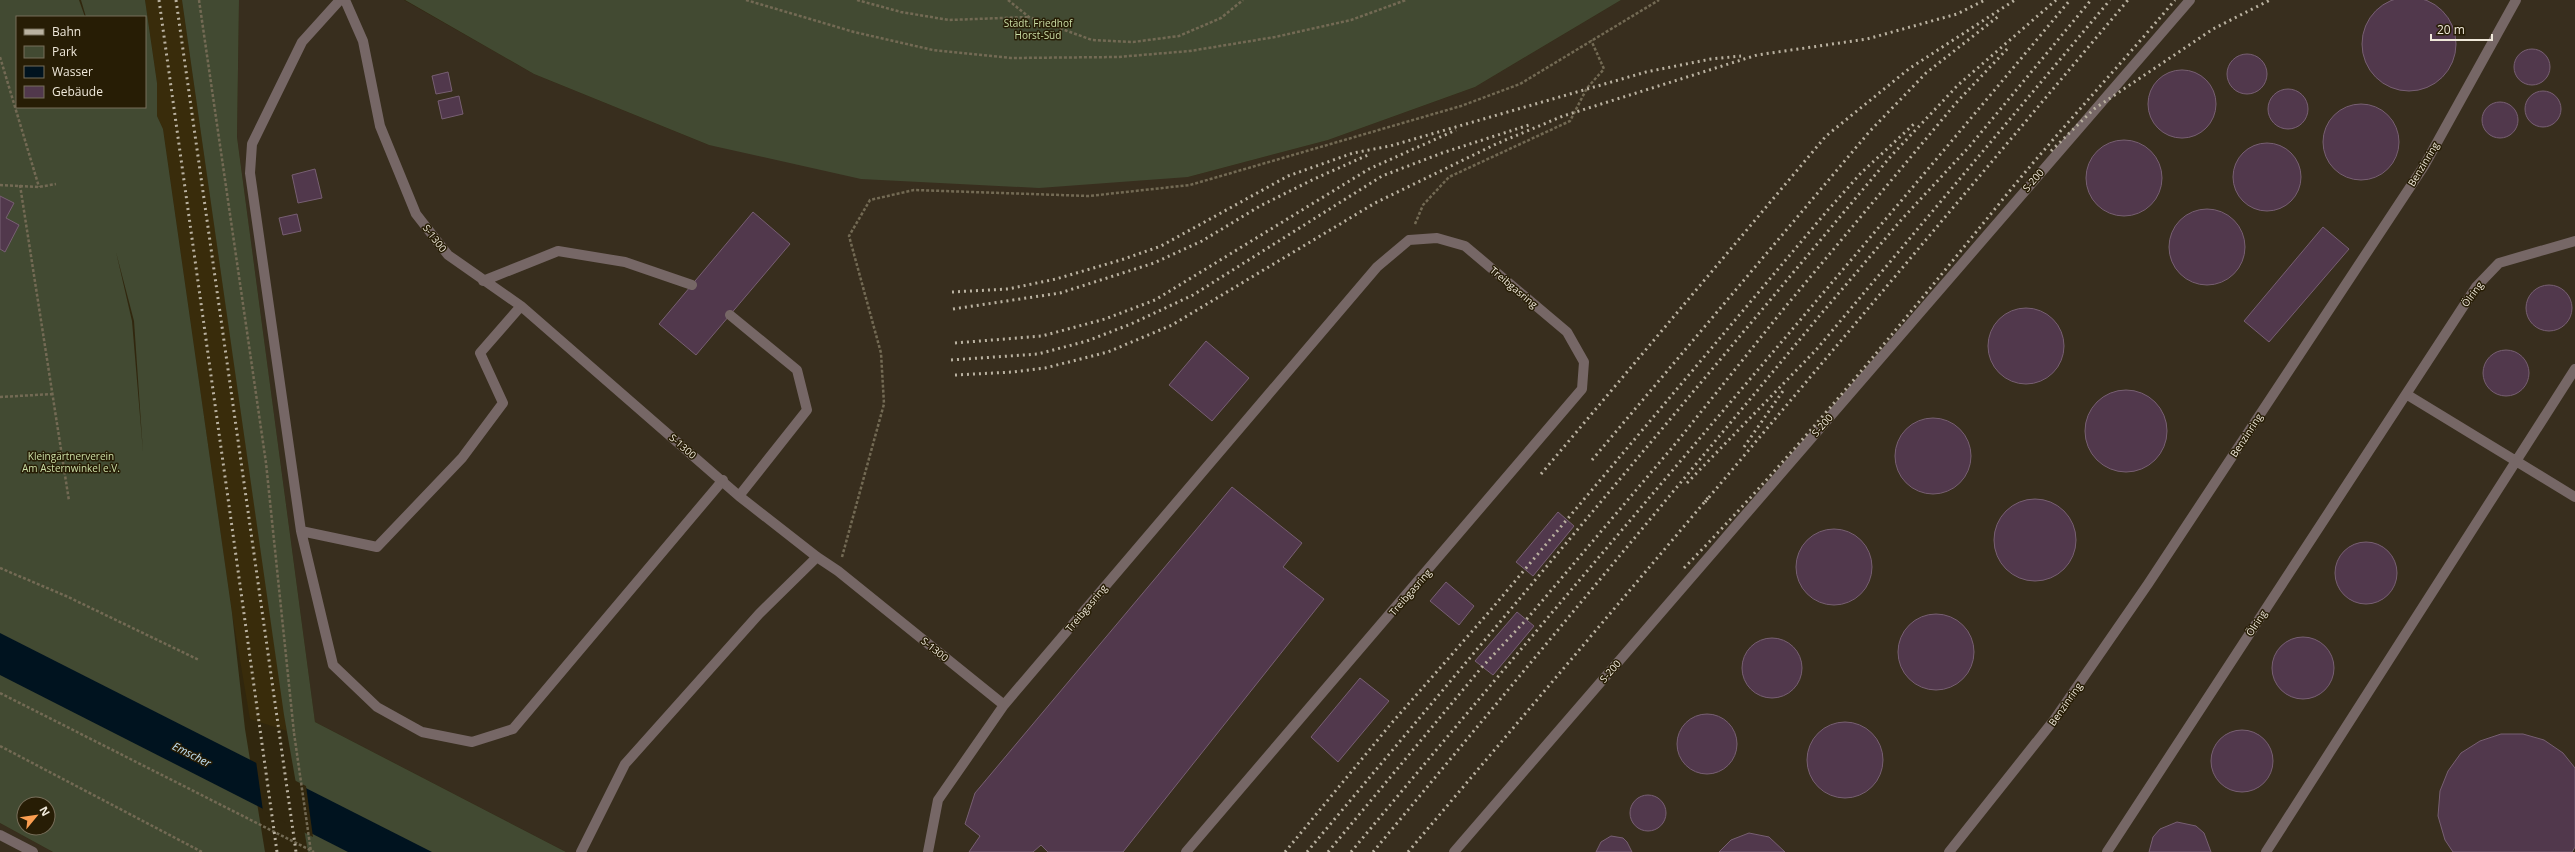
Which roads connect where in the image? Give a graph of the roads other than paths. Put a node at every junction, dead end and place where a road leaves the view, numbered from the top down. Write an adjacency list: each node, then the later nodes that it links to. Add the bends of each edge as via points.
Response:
1 (340, 0): 16 (lane, via 302,42 252,144 250,174)
2 (345, 0): 6 (lane, S-1300, via 363,40 380,126 416,214 448,255)
3 (2190, 0): 24 (lane, S-200)
4 (2516, 0): 25 (lane, Benzinring, via 2424,166 2148,584 2054,720)
5 (2575, 241): 11 (lane, Ölring, via 2499,263 2476,287)
6 (483, 282): 7 (lane, via 558,251 625,262); 8 (lane, S-1300)
7 (692, 285)
8 (521, 306): 13 (lane, S-1300); 16 (lane, via 480,353 503,403 462,458 377,546)
9 (730, 314): 14 (lane, via 797,370 807,410)
10 (2575, 369): 12 (lane)
11 (2406, 394): 12 (lane); 26 (lane, Ölring)
12 (2518, 461): 15 (lane); 27 (lane)
13 (723, 480): 14 (lane, S-1300); 16 (lane, via 513,729 472,742 422,732 377,707 333,665)
14 (739, 496): 17 (lane, S-1300)
15 (2575, 497)
16 (301, 531)
17 (817, 558): 18 (lane, S-1300, via 838,571); 21 (lane, via 759,614 625,764)
18 (1004, 705): 22 (lane, via 938,800); 23 (lane, Treibgasring, via 1377,267 1409,240 1437,238 1465,246 1567,332 1584,362 1582,389)
19 (0, 835): 20 (lane)
20 (33, 852)
21 (581, 852)
22 (928, 852)
23 (1186, 852)
24 (1454, 852)
25 (1949, 852)
26 (2107, 852)
27 (2266, 852)

